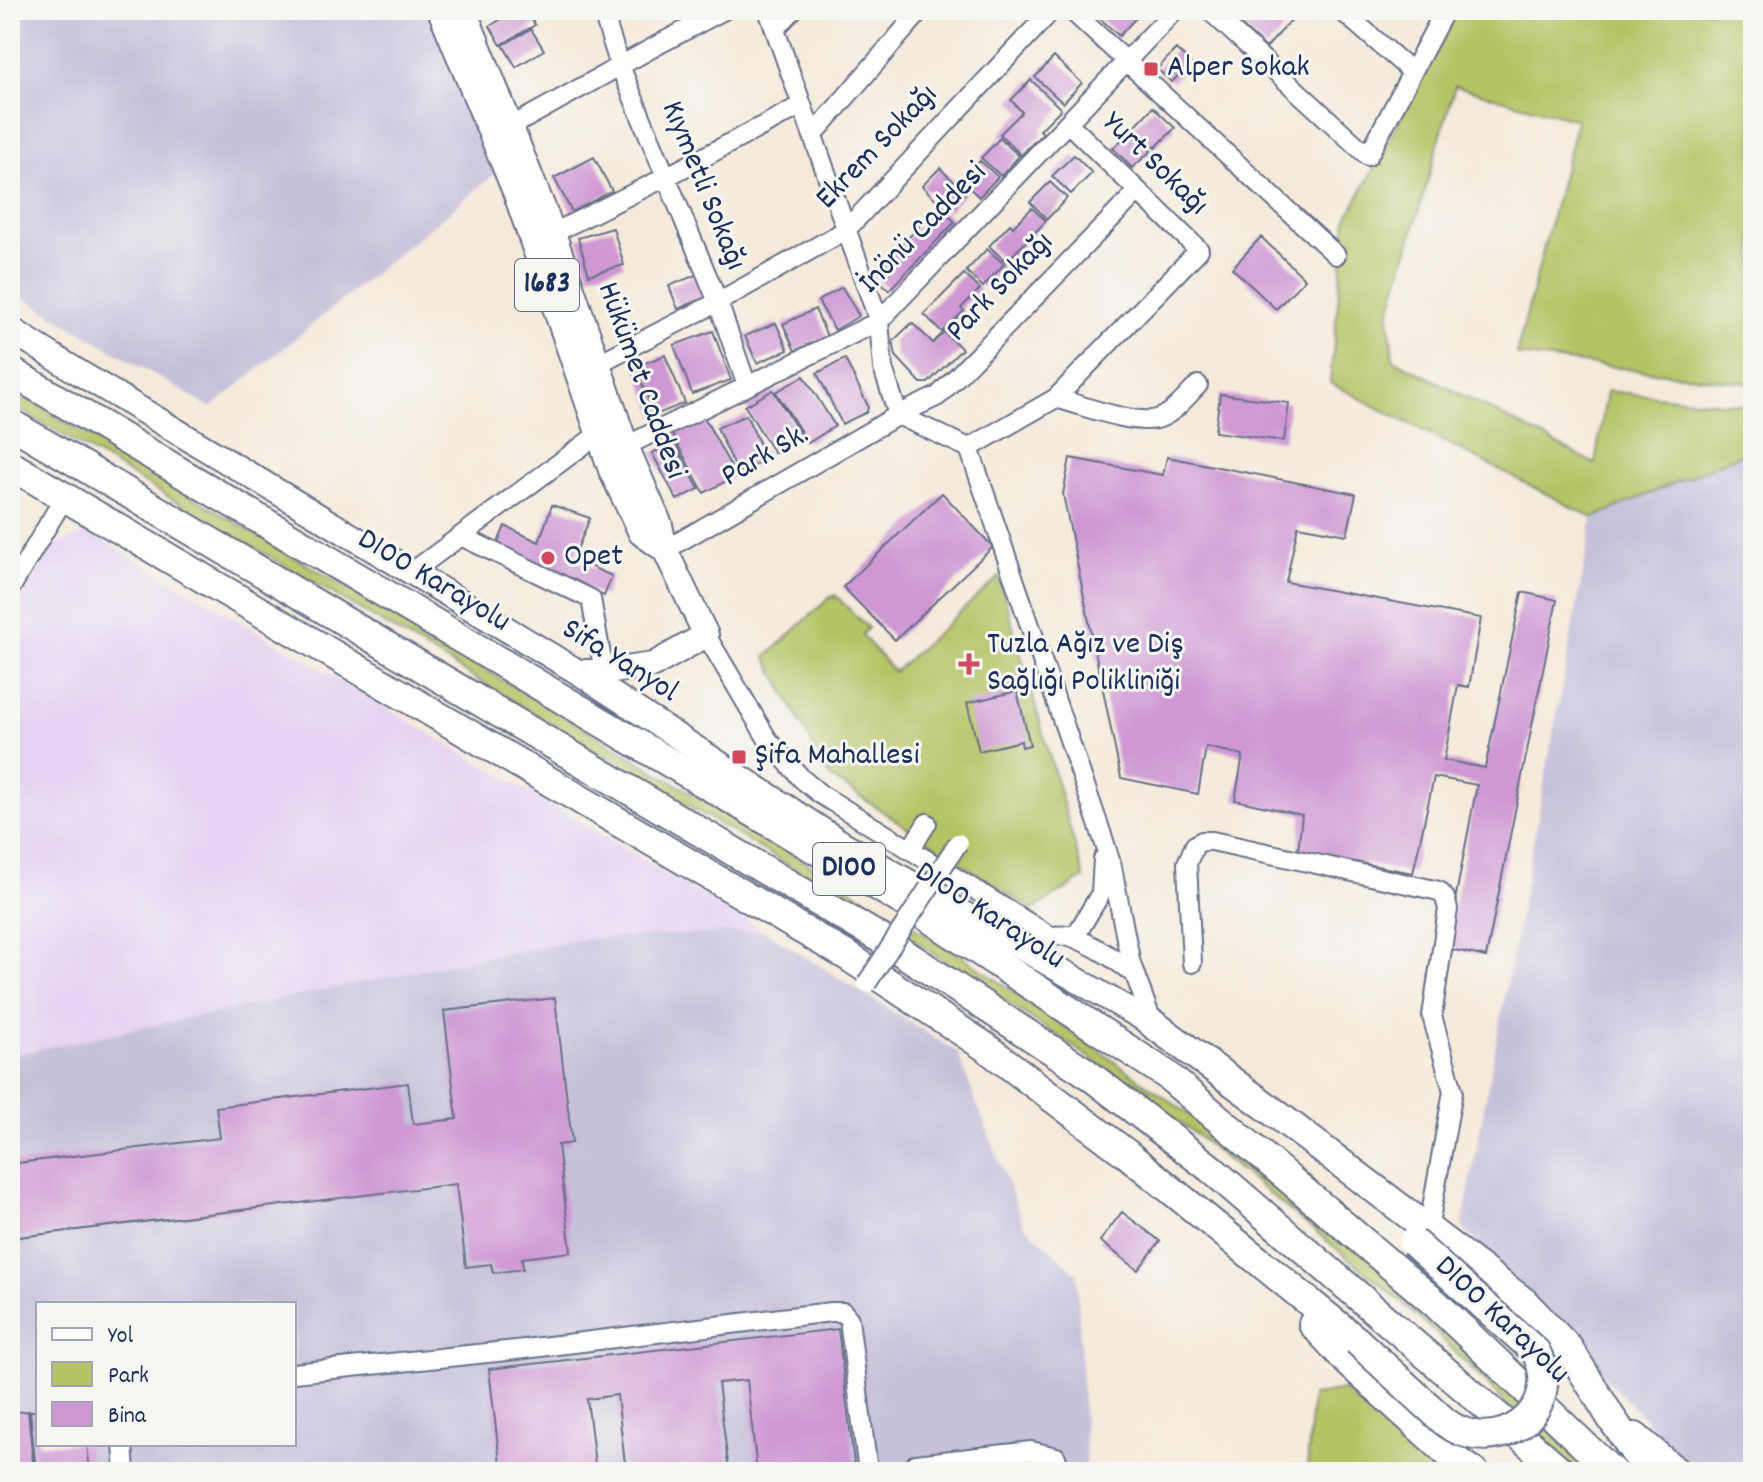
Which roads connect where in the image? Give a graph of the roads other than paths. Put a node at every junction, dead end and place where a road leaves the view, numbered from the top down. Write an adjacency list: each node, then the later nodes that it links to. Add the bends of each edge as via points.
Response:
1 (440, 10): 37 (main road, Hükümet Caddesi / 1683, via 526,222)
2 (602, 10): 16 (street, Kıymetli Sokağı)
3 (724, 10): 16 (street)
4 (768, 10): 14 (street)
5 (793, 10): 14 (street)
6 (921, 10): 21 (street)
7 (1052, 10): 24 (street, Ekrem Sokağı)
8 (1071, 10): 15 (street)
9 (1175, 10): 15 (street, İnönü Caddesi)
10 (1209, 10): 17 (street, via 1368,156)
11 (1341, 10): 17 (street)
12 (1445, 10): 17 (street)
13 (468, 12): 20 (main road, Hükümet Caddesi / 1683)
14 (775, 29): 18 (street)
15 (1126, 61): 19 (street, İnönü Caddesi); 26 (street)
16 (620, 66): 20 (street); 22 (street, Kıymetli Sokağı)
17 (1412, 72)
18 (802, 105): 21 (street); 22 (street)
19 (1068, 123): 23 (street, Yurt Sokağı); 28 (street, İnönü Caddesi)
20 (512, 126): 25 (main road, Hükümet Caddesi / 1683)
21 (813, 135): 24 (street)
22 (666, 177): 25 (street); 27 (street, Kıymetli Sokağı)
23 (1138, 191): 34 (street, Yurt Sokağı, via 1199,250); 35 (street, Park Sokağı, via 938,396)
24 (846, 230): 27 (street, Ekrem Sokağı); 28 (street)
25 (553, 233): 30 (main road, Hükümet Caddesi / 1683)
26 (1336, 255)
27 (718, 302): 30 (street, Ekrem Sokağı); 33 (street, Kıymetli Sokağı)
28 (879, 321): 33 (street, İnönü Caddesi); 35 (street, via 883,368)
29 (10, 329): 44 (main road, Sifa Yanyol)
30 (597, 364): 38 (main road, Hükümet Caddesi / 1683)
31 (10, 371): 69 (highway, D100 Karayolu / D100, via 911,906 1167,1075 1435,1303)
32 (1198, 385): 34 (street, via 1171,412 1150,421)
33 (747, 386): 38 (street, İnönü Caddesi)
34 (1056, 398): 39 (street)
35 (898, 415): 39 (street); 43 (street, Park Sk.)
36 (10, 423): 68 (highway, D100, via 888,943 1084,1071 1210,1168)
37 (597, 435): 42 (street); 43 (main road, Hükümet Caddesi / 1683, via 641,533)
38 (626, 446): 43 (main road, Hükümet Caddesi / 1683, via 660,525)
39 (969, 448): 50 (street)
40 (10, 465): 41 (highway)
41 (64, 498): 45 (street); 59 (highway, via 984,1046)
42 (461, 536): 44 (street); 48 (street, via 591,599)
43 (665, 550): 46 (main road, Hükümet Caddesi)
44 (412, 572): 47 (main road, Sifa Yanyol)
45 (10, 589)
46 (706, 635): 48 (main road, via 653,665); 52 (street, via 768,740 802,779)
47 (578, 672): 48 (main road); 57 (main road, Sifa Yanyol, via 840,842)
48 (604, 672)
49 (927, 823): 52 (street)
50 (1104, 841): 53 (street, via 1101,893 1076,935); 55 (street)
51 (958, 843): 56 (street, bridge)
52 (910, 850): 53 (street, via 1050,936)
53 (1067, 935): 55 (street, via 1091,944)
54 (1192, 963): 58 (street, via 1187,863 1202,841 1439,891 1445,898 1448,909 1432,1016 1453,1091)
55 (1134, 974): 57 (street)
56 (867, 983)
57 (1153, 1024): 58 (highway, via 1263,1104)
58 (1421, 1236): 59 (highway, bridge, via 1536,1352 1542,1387 1536,1409 1519,1426 1481,1437 1454,1429); 61 (highway, via 1524,1302 1569,1349)
59 (1239, 1244): 67 (highway, via 1349,1363)
60 (296, 1373): 64 (street, via 843,1312 849,1319)
61 (1610, 1416): 70 (highway); 71 (highway)
62 (123, 1446): 63 (street)
63 (125, 1472)
64 (868, 1472)
65 (917, 1472): 66 (street, via 916,1464 1031,1451 1056,1457)
66 (1060, 1472)
67 (1474, 1472)
68 (1562, 1472)
69 (1612, 1472)
70 (1648, 1472)
71 (1676, 1472)

